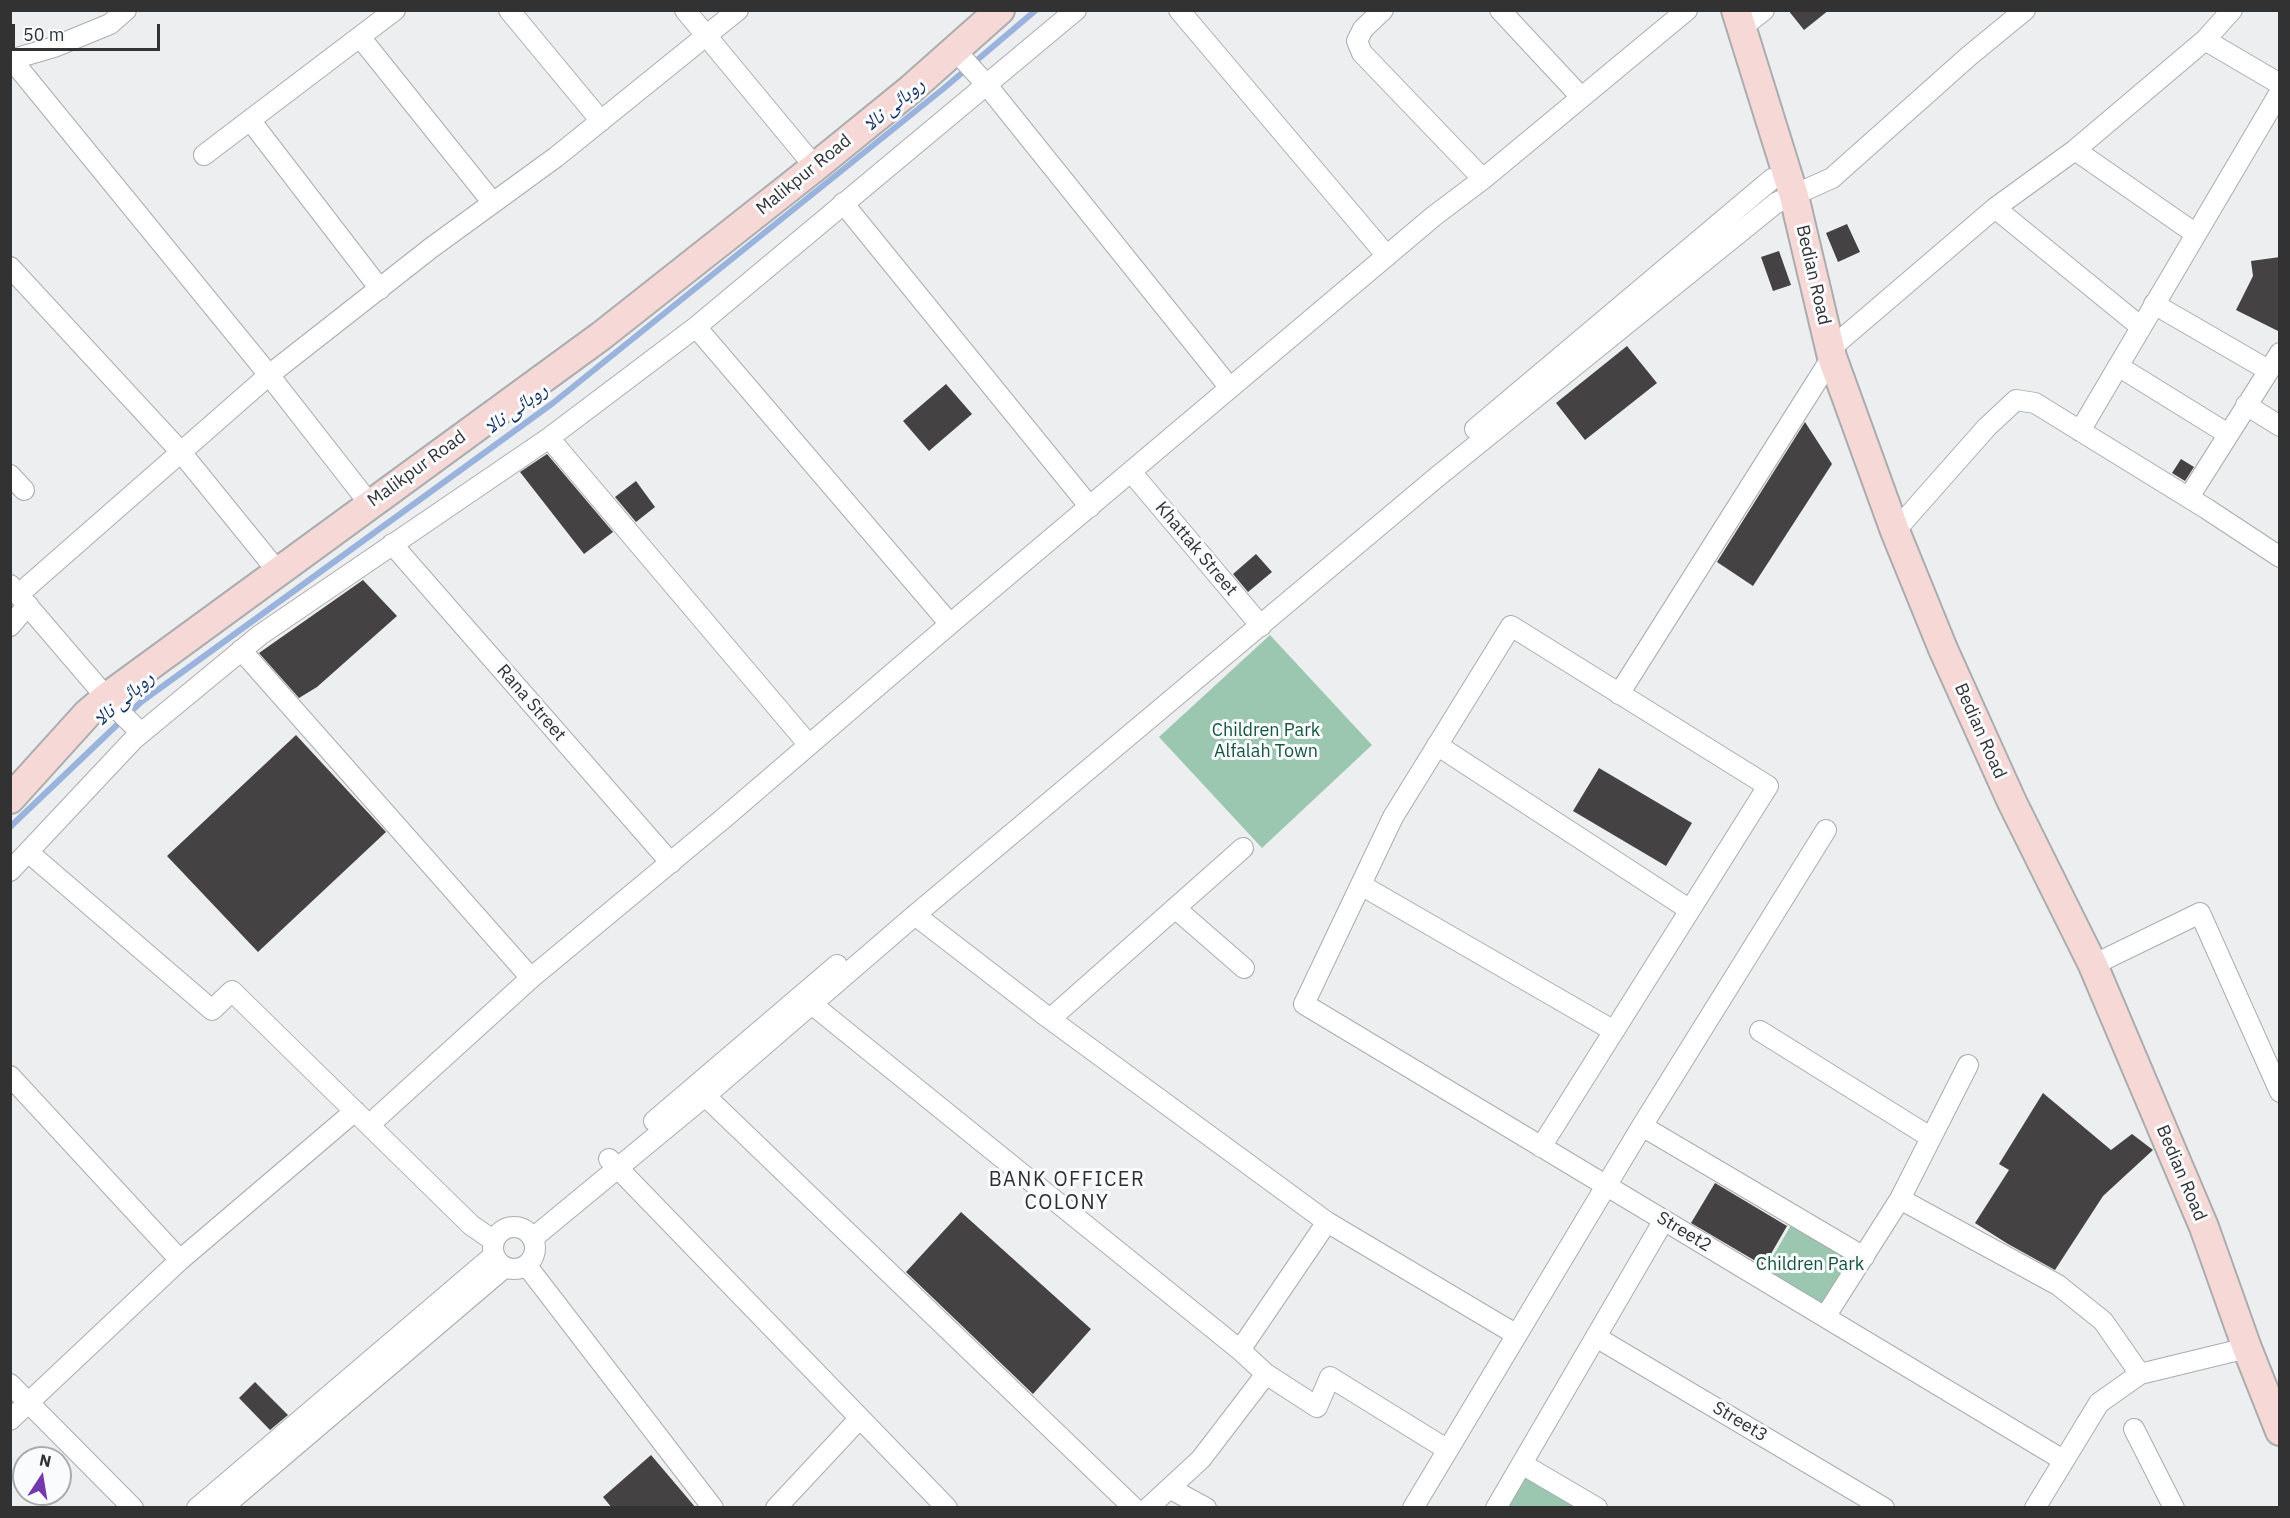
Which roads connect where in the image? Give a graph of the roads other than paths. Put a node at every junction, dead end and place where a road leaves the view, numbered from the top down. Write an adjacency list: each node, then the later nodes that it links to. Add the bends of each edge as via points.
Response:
1 (126, 10): 19 (street, via 110,24)
2 (395, 10): 16 (street)
3 (509, 10): 25 (street)
4 (685, 10): 17 (street)
5 (738, 10): 17 (street)
6 (1000, 10): 20 (main road, Malikpur Road)
7 (1076, 10): 20 (street)
8 (1179, 10): 35 (street)
9 (1383, 10): 29 (street, via 1363,29 1358,41 1362,53)
10 (1500, 10): 23 (street)
11 (1687, 10): 23 (street)
12 (1764, 10): 15 (street)
13 (2025, 10): 30 (street, via 1832,178)
14 (2232, 10): 18 (street)
15 (1739, 19): 30 (main road, Bedian Road)
16 (360, 37): 24 (street); 31 (street)
17 (707, 37): 25 (street); 28 (street)
18 (2205, 40): 21 (street); 26 (street)
19 (11, 60): 45 (street)
20 (970, 66): 28 (main road, Malikpur Road, via 911,89); 32 (street); 46 (street)
21 (2280, 84)
22 (2280, 92): 34 (street)
23 (1581, 97): 29 (street)
24 (250, 120): 27 (street); 37 (street)
25 (601, 121): 31 (street)
26 (2075, 150): 33 (street); 34 (street)
27 (204, 155)
28 (815, 167): 57 (main road, Malikpur Road, via 600,336)
29 (1483, 179): 35 (street)
30 (1791, 185): 41 (main road, Bedian Road); 64 (street, via 1776,203 1685,264 1437,477)
31 (493, 203): 37 (street)
32 (843, 203): 39 (street); 58 (street)
33 (1995, 208): 40 (street); 41 (street)
34 (2196, 234): 38 (street)
35 (1387, 256): 46 (street)
36 (10, 267): 52 (street)
37 (380, 289): 45 (street)
38 (2154, 304): 40 (street); 44 (street)
39 (696, 327): 51 (street); 65 (street)
40 (2141, 327): 43 (street)
41 (1831, 353): 59 (main road, Bedian Road); 68 (street)
42 (2280, 353): 44 (street)
43 (2118, 366): 49 (street); 50 (street)
44 (2268, 370): 47 (street)
45 (269, 375): 52 (street); 57 (street)
46 (1230, 388): 53 (street)
47 (2246, 405): 48 (street); 50 (street)
48 (2280, 426)
49 (2080, 431): 56 (street); 59 (street, via 2035,403 2016,400)
50 (2228, 434): 56 (street)
51 (549, 438): 60 (street); 72 (street)
52 (180, 451): 62 (street); 63 (street)
53 (1132, 472): 58 (street); 64 (street, Khattak Street)
54 (10, 475): 55 (street)
55 (24, 490)
56 (2188, 497): 61 (street)
57 (369, 503): 62 (main road, Malikpur Road)
58 (1090, 507): 65 (street)
59 (1895, 531): 83 (main road, Bedian Road, via 2012,802)
60 (392, 544): 67 (street); 77 (street, Rana Street)
61 (2280, 557)
62 (279, 573): 69 (main road, Malikpur Road)
63 (19, 595): 66 (street); 69 (street)
64 (1257, 621): 82 (street); 86 (street)
65 (950, 624): 72 (street)
66 (10, 626)
67 (241, 650): 70 (street); 85 (street)
68 (1619, 694): 71 (street, via 1510,626); 81 (street, via 1768,786)
69 (109, 701): 70 (street); 73 (main road, Malikpur Road, via 87,714)
70 (138, 729): 76 (street)
71 (1437, 745): 79 (street, via 1394,817); 81 (street)
72 (809, 746): 77 (street)
73 (10, 799)
74 (1826, 830): 95 (street)
75 (1244, 848): 80 (street)
76 (27, 852): 78 (street); 94 (street, via 212,1011 232,991)
77 (671, 863): 85 (street)
78 (10, 871)
79 (1361, 885): 88 (street); 97 (street, Street2, via 1304,1004)
80 (1175, 909): 84 (street); 87 (street)
81 (1690, 910): 88 (street)
82 (915, 915): 86 (street); 87 (street)
83 (2093, 965): 93 (street, via 2200,913); 111 (main road, Bedian Road, via 2204,1227)
84 (1244, 968)
85 (531, 978): 94 (street)
86 (806, 1000): 92 (street); 112 (street)
87 (1050, 1019): 102 (street)
88 (1614, 1030): 97 (street)
89 (1760, 1031): 96 (street)
90 (1968, 1065): 96 (street)
91 (10, 1076): 106 (street)
92 (700, 1091): 98 (street); 131 (street)
93 (2280, 1092)
94 (362, 1118): 104 (street); 106 (street)
95 (1642, 1126): 99 (street); 105 (street)
96 (1930, 1137): 100 (street)
97 (1541, 1147): 99 (street, Street2)
98 (614, 1163): 103 (street); 117 (street)
99 (1606, 1185): 101 (street, Street2); 109 (street)
100 (1900, 1199): 105 (street); 114 (street, via 2058,1285 2103,1321)
101 (1664, 1220): 108 (street, Street2); 110 (street)
102 (1327, 1222): 109 (street); 112 (street)
103 (530, 1234): 104 (street, via 517,1227 507,1228 499,1233); 107 (street, via 535,1253)
104 (497, 1254): 107 (street, via 519,1269); 125 (street); 127 (street)
105 (1864, 1257): 108 (street)
106 (180, 1260): 116 (street)
107 (526, 1266): 128 (street)
108 (1825, 1317): 122 (street, Street2)
109 (1517, 1335): 121 (street)
110 (1596, 1337): 123 (street); 137 (street, Street3)
111 (2247, 1348): 114 (street); 120 (main road, Bedian Road)
112 (1240, 1350): 113 (street)
113 (1266, 1374): 121 (street, via 1317,1407 1330,1377); 124 (street, via 1201,1459)
114 (2140, 1374): 122 (street, via 2099,1403)
115 (10, 1384): 116 (street)
116 (29, 1403): 118 (street); 126 (street)
117 (860, 1418): 129 (street); 130 (street)
118 (10, 1420)
119 (2134, 1430): 139 (street)
120 (2280, 1431)
121 (1448, 1450): 134 (street)
122 (2063, 1460): 138 (street)
123 (1522, 1464): 135 (street); 136 (street)
124 (1170, 1489): 132 (street); 133 (street)
125 (203, 1506)
126 (133, 1508)
127 (222, 1508)
128 (714, 1508)
129 (776, 1508)
130 (947, 1508)
131 (1134, 1508)
132 (1148, 1508)
133 (1206, 1508)
134 (1413, 1508)
135 (1496, 1508)
136 (1597, 1508)
137 (1884, 1508)
138 (2035, 1508)
139 (2174, 1508)

